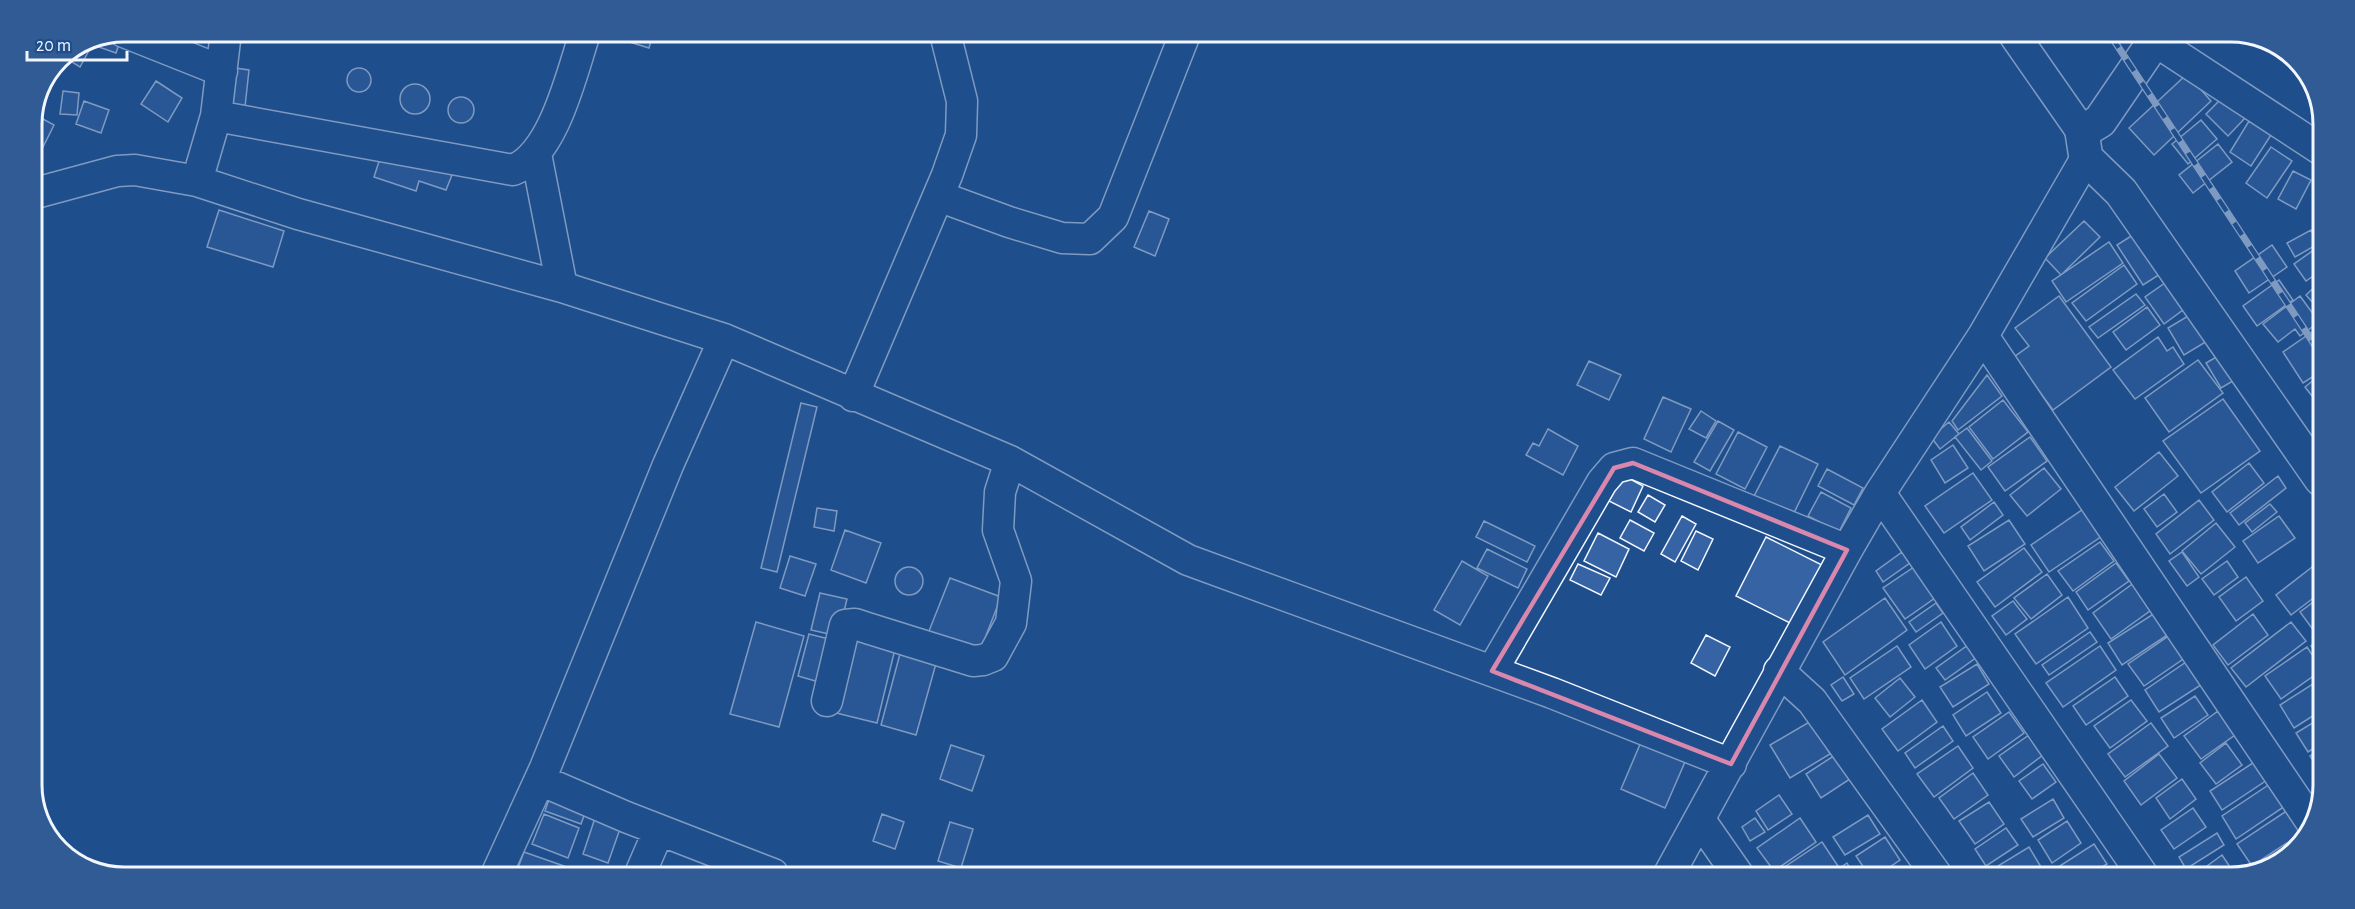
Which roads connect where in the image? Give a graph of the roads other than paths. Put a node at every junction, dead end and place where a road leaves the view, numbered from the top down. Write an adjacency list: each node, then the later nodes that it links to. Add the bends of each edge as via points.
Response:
1 (149, 42): 9 (street)
2 (225, 42): 9 (street)
3 (582, 42): 13 (street, via 559,111)
4 (947, 42): 16 (street, via 962,101 961,135)
5 (1182, 42): 16 (street, via 1113,217 1090,239 1062,238)
6 (2019, 42): 12 (street)
7 (2153, 42): 12 (street)
8 (2162, 42): 11 (street)
9 (222, 71): 10 (street)
10 (216, 116): 13 (street, via 513,170); 14 (street)
11 (2313, 144)
12 (2084, 145): 18 (street); 22 (street)
13 (536, 154): 17 (street)
14 (197, 182): 15 (street, via 135,170 117,171); 17 (street)
15 (42, 191)
16 (938, 196): 20 (street)
17 (562, 287): 19 (street)
18 (1983, 336): 23 (street); 30 (street)
19 (724, 339): 20 (street); 29 (street, via 668,465)
20 (853, 396): 21 (street)
21 (1010, 461): 25 (street, via 1188,560); 27 (street, via 1000,492 998,530 1016,581 1011,623 993,656 973,661 861,626 845,625)
22 (2313, 468)
23 (1880, 493): 24 (street); 39 (street)
24 (1847, 550): 25 (street, via 1633,463 1614,468 1602,482); 26 (street)
25 (1492, 671): 28 (street)
26 (1779, 671): 28 (street); 38 (street, via 1812,702)
27 (827, 701)
28 (1731, 764): 31 (street)
29 (540, 780): 32 (street); 33 (street)
30 (2307, 816)
31 (1700, 820): 36 (street); 37 (street)
32 (659, 830): 34 (street); 35 (street)
33 (500, 867)
34 (643, 867)
35 (755, 867)
36 (1673, 867)
37 (1733, 867)
38 (1931, 867)
39 (2137, 867)

